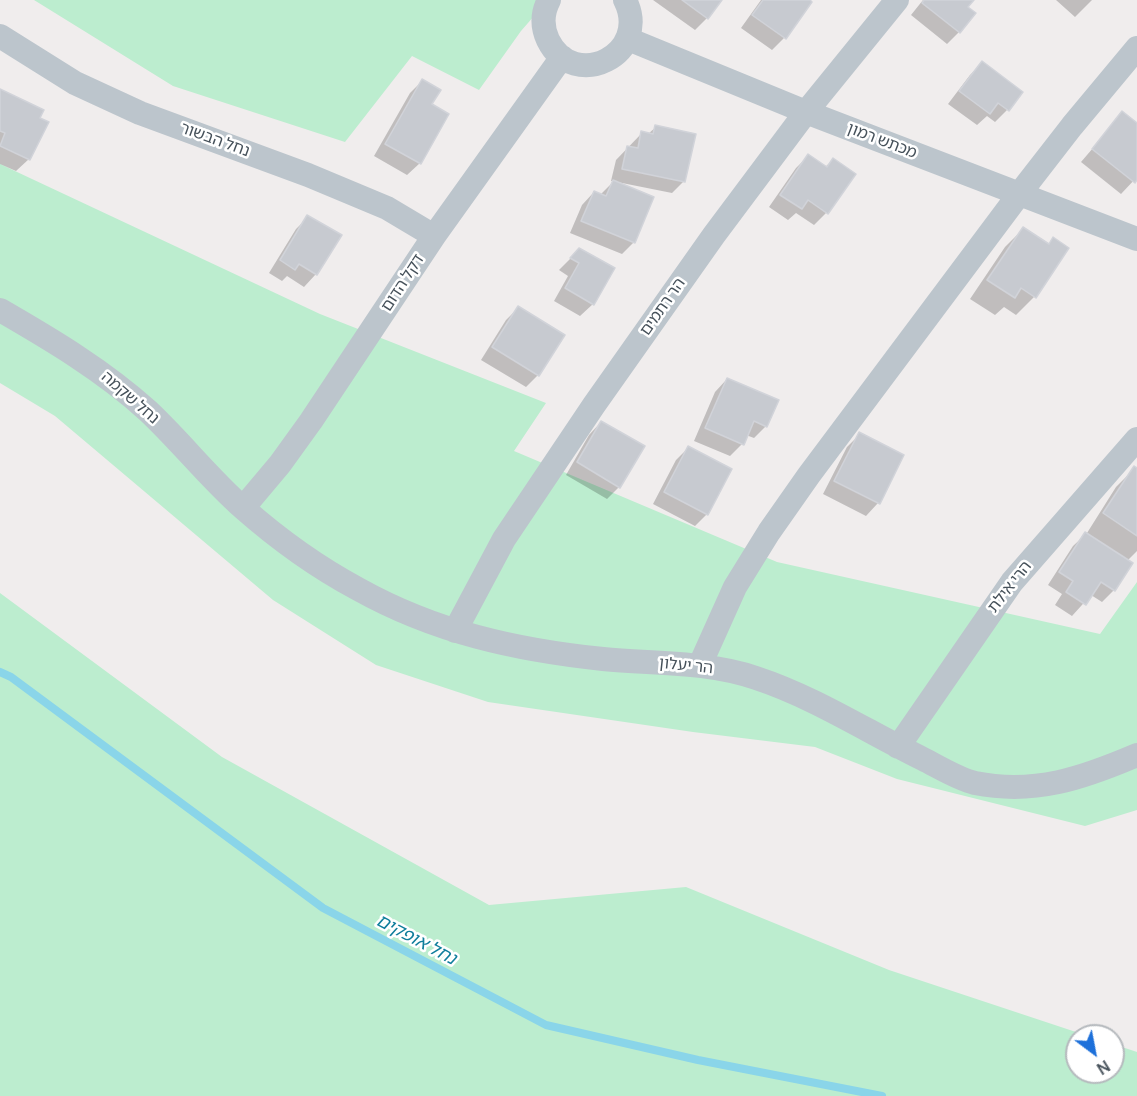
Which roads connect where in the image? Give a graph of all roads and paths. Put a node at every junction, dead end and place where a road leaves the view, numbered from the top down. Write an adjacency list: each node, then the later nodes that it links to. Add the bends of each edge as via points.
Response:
1 (625, 0): 5 (street, via 630,10)
2 (897, 0): 8 (street, הר רתמים)
3 (542, 2): 7 (street, via 545,34)
4 (0, 36): 10 (street, נחל הבשור, via 75,83 140,113 387,208)
5 (628, 39): 7 (street, via 611,59 599,64 579,64); 8 (street, מכתש רמון)
6 (1137, 48): 9 (street)
7 (562, 57): 10 (street, דקל הדום)
8 (806, 112): 9 (street, מכתש רמון); 15 (street, הר רתמים, via 594,405 504,539)
9 (1020, 193): 11 (street, מכתש רמון); 16 (street, via 769,532 735,587)
10 (434, 236): 14 (street, דקל הדום, via 311,421)
11 (1137, 239)
12 (0, 310): 14 (street, נחל שקמה, via 100,372 149,412)
13 (1137, 439): 17 (street, הרי אילת, via 1012,582)
14 (243, 507): 15 (street, הר יעלון, via 304,556 357,589 405,613)
15 (455, 631): 16 (street, הר יעלון, via 518,648 603,659)
16 (700, 665): 17 (street, הר יעלון, via 754,677 799,695)
17 (898, 747): 18 (street, הר יעלון, via 972,783 1023,788 1064,782)
18 (1137, 755)

